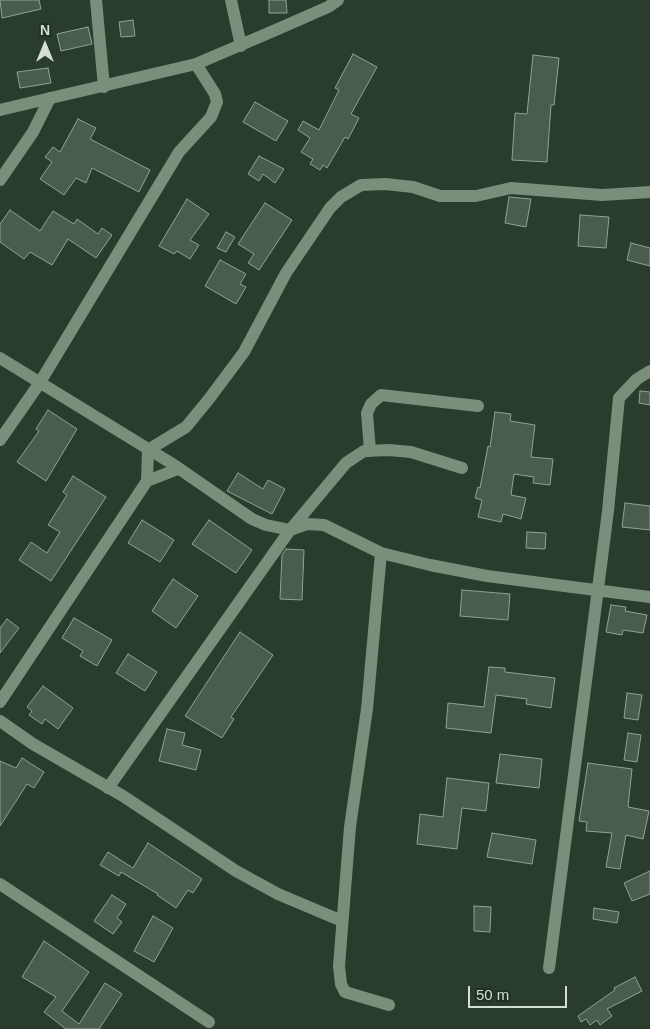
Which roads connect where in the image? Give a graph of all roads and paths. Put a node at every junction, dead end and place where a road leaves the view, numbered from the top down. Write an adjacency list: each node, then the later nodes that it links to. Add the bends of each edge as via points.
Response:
1 (96, 0): 6 (street)
2 (231, 0): 4 (street)
3 (338, 0): 4 (street)
4 (241, 46): 5 (street)
5 (196, 64): 6 (street); 13 (street, via 215,94 216,108 179,152)
6 (104, 87): 7 (street)
7 (50, 98): 8 (street); 9 (street, via 33,132)
8 (0, 110)
9 (0, 180)
10 (650, 192): 16 (street, via 602,195 511,188 476,196 447,196 413,187 361,185 330,208 286,273 244,352 209,399 186,427)
11 (0, 358): 13 (street)
12 (650, 371): 23 (street, via 637,379 619,398)
13 (39, 384): 15 (street); 16 (street)
14 (478, 406): 17 (street, via 381,395 367,413)
15 (0, 440)
16 (148, 450): 19 (street); 20 (street)
17 (370, 451): 18 (street, via 411,452); 21 (street, via 364,451 346,463)
18 (462, 468)
19 (178, 469): 20 (street); 21 (street, via 252,519)
20 (147, 481): 25 (street)
21 (290, 530): 22 (street, via 307,524 324,525); 27 (street)
22 (381, 553): 23 (street, via 487,576); 29 (street, via 367,709 350,827)
23 (596, 591): 24 (street); 30 (street)
24 (650, 597)
25 (0, 702)
26 (0, 721): 27 (street)
27 (108, 788): 29 (street, via 236,872)
28 (0, 884): 32 (street)
29 (342, 921): 31 (street, via 339,966 345,992)
30 (549, 968)
31 (389, 1005)
32 (209, 1022)

